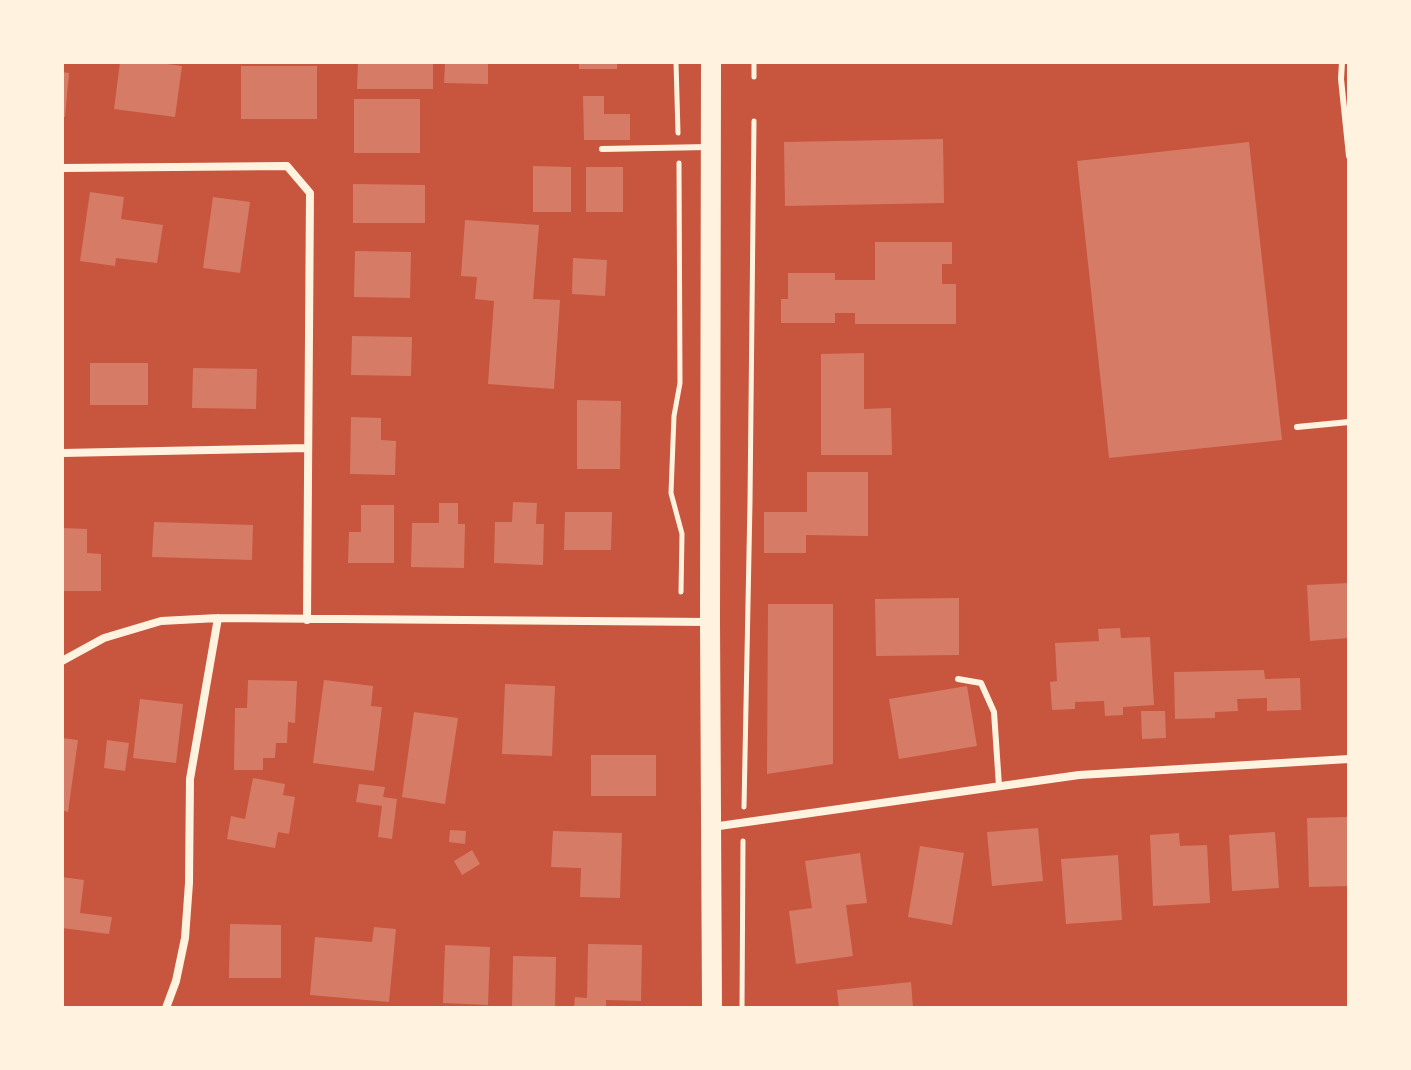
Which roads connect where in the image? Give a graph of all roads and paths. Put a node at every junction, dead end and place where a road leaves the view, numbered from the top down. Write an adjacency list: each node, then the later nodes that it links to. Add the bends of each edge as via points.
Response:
1 (676, 62): 8 (path)
2 (711, 62): 7 (main road)
3 (754, 62): 5 (path)
4 (1342, 62): 10 (lane)
5 (754, 77)
6 (754, 121): 24 (path)
7 (711, 147): 8 (lane); 19 (main road)
8 (679, 148): 9 (lane); 16 (path, via 680,383 671,493 682,534)
9 (602, 149)
10 (1349, 156)
11 (62, 168): 14 (street, via 287,166 310,193)
12 (1349, 422): 13 (lane)
13 (1297, 427)
14 (308, 448): 15 (street); 18 (street)
15 (62, 453)
16 (681, 592)
17 (218, 618): 18 (street); 20 (street, via 161,621 104,638); 26 (street, via 190,779 185,938)
18 (307, 620): 19 (street)
19 (710, 622): 25 (main road)
20 (62, 661)
21 (958, 679): 23 (lane, via 981,683 994,712)
22 (1349, 759): 23 (street, via 1079,775)
23 (999, 786): 24 (street)
24 (743, 823): 25 (street); 28 (path)
25 (711, 827): 27 (main road)
26 (166, 1008)
27 (712, 1008)
28 (742, 1008)

